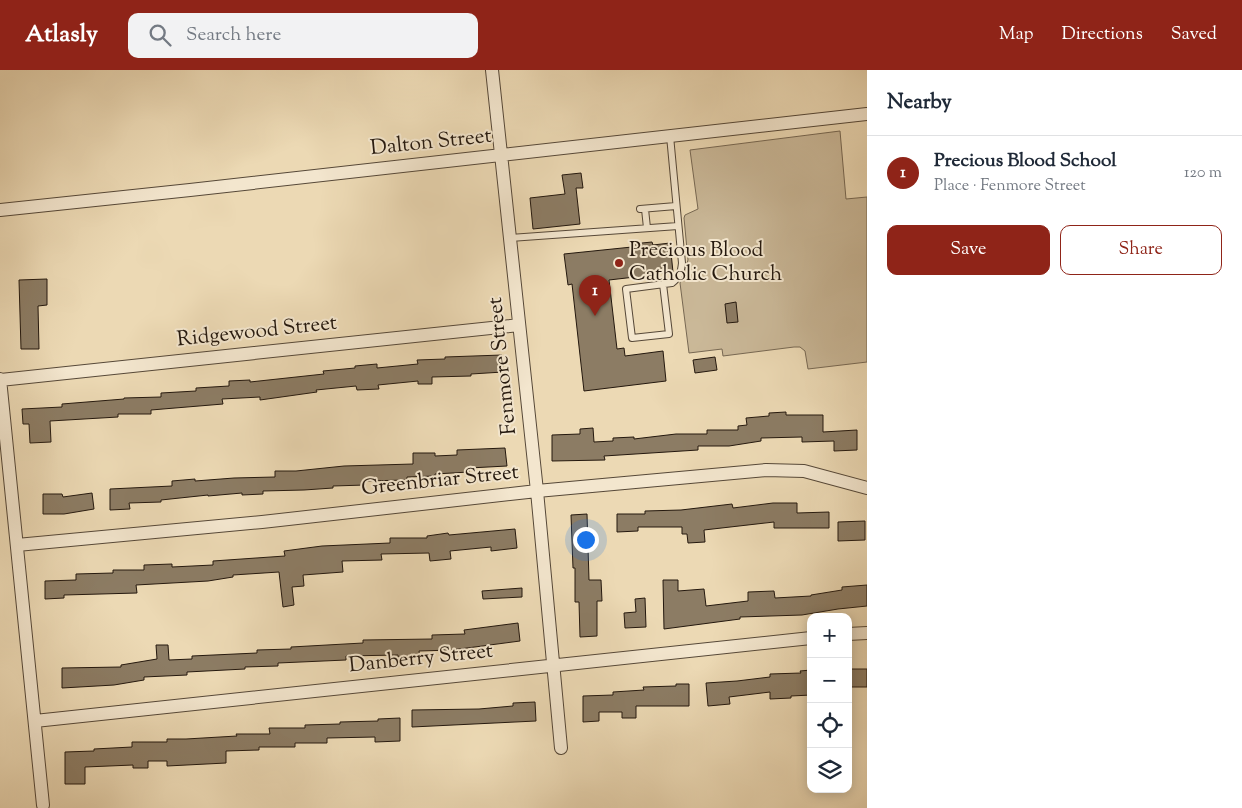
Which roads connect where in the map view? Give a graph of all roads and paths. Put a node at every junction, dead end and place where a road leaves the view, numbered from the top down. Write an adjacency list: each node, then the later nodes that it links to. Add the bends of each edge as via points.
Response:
1 (492, 70): 4 (street, Fenmore Street)
2 (867, 114): 3 (street, Dalton Street)
3 (670, 136): 4 (street, Dalton Street); 5 (lane)
4 (501, 155): 6 (street, Dalton Street); 9 (street, Fenmore Street)
5 (676, 206): 7 (lane); 8 (lane, via 643,209)
6 (0, 210)
7 (678, 226): 8 (lane); 10 (lane, via 681,272 672,283)
8 (647, 228): 9 (lane)
9 (510, 238): 11 (street, Fenmore Street)
10 (664, 284): 10 (lane, via 626,289 632,338 669,334)
11 (519, 325): 12 (street, Ridgewood Street); 14 (street, Fenmore Street)
12 (0, 380): 15 (street)
13 (867, 488): 14 (street, Greenbriar Street, via 804,471 766,470)
14 (536, 491): 15 (street, Greenbriar Street); 19 (street, Fenmore Street)
15 (17, 545): 20 (street)
16 (867, 632): 17 (street)
17 (852, 634)
18 (807, 638): 19 (street, Danberry Street)
19 (553, 665): 20 (street, Danberry Street); 21 (street, Fenmore Street)
20 (35, 721): 22 (street)
21 (561, 748)
22 (43, 805)

